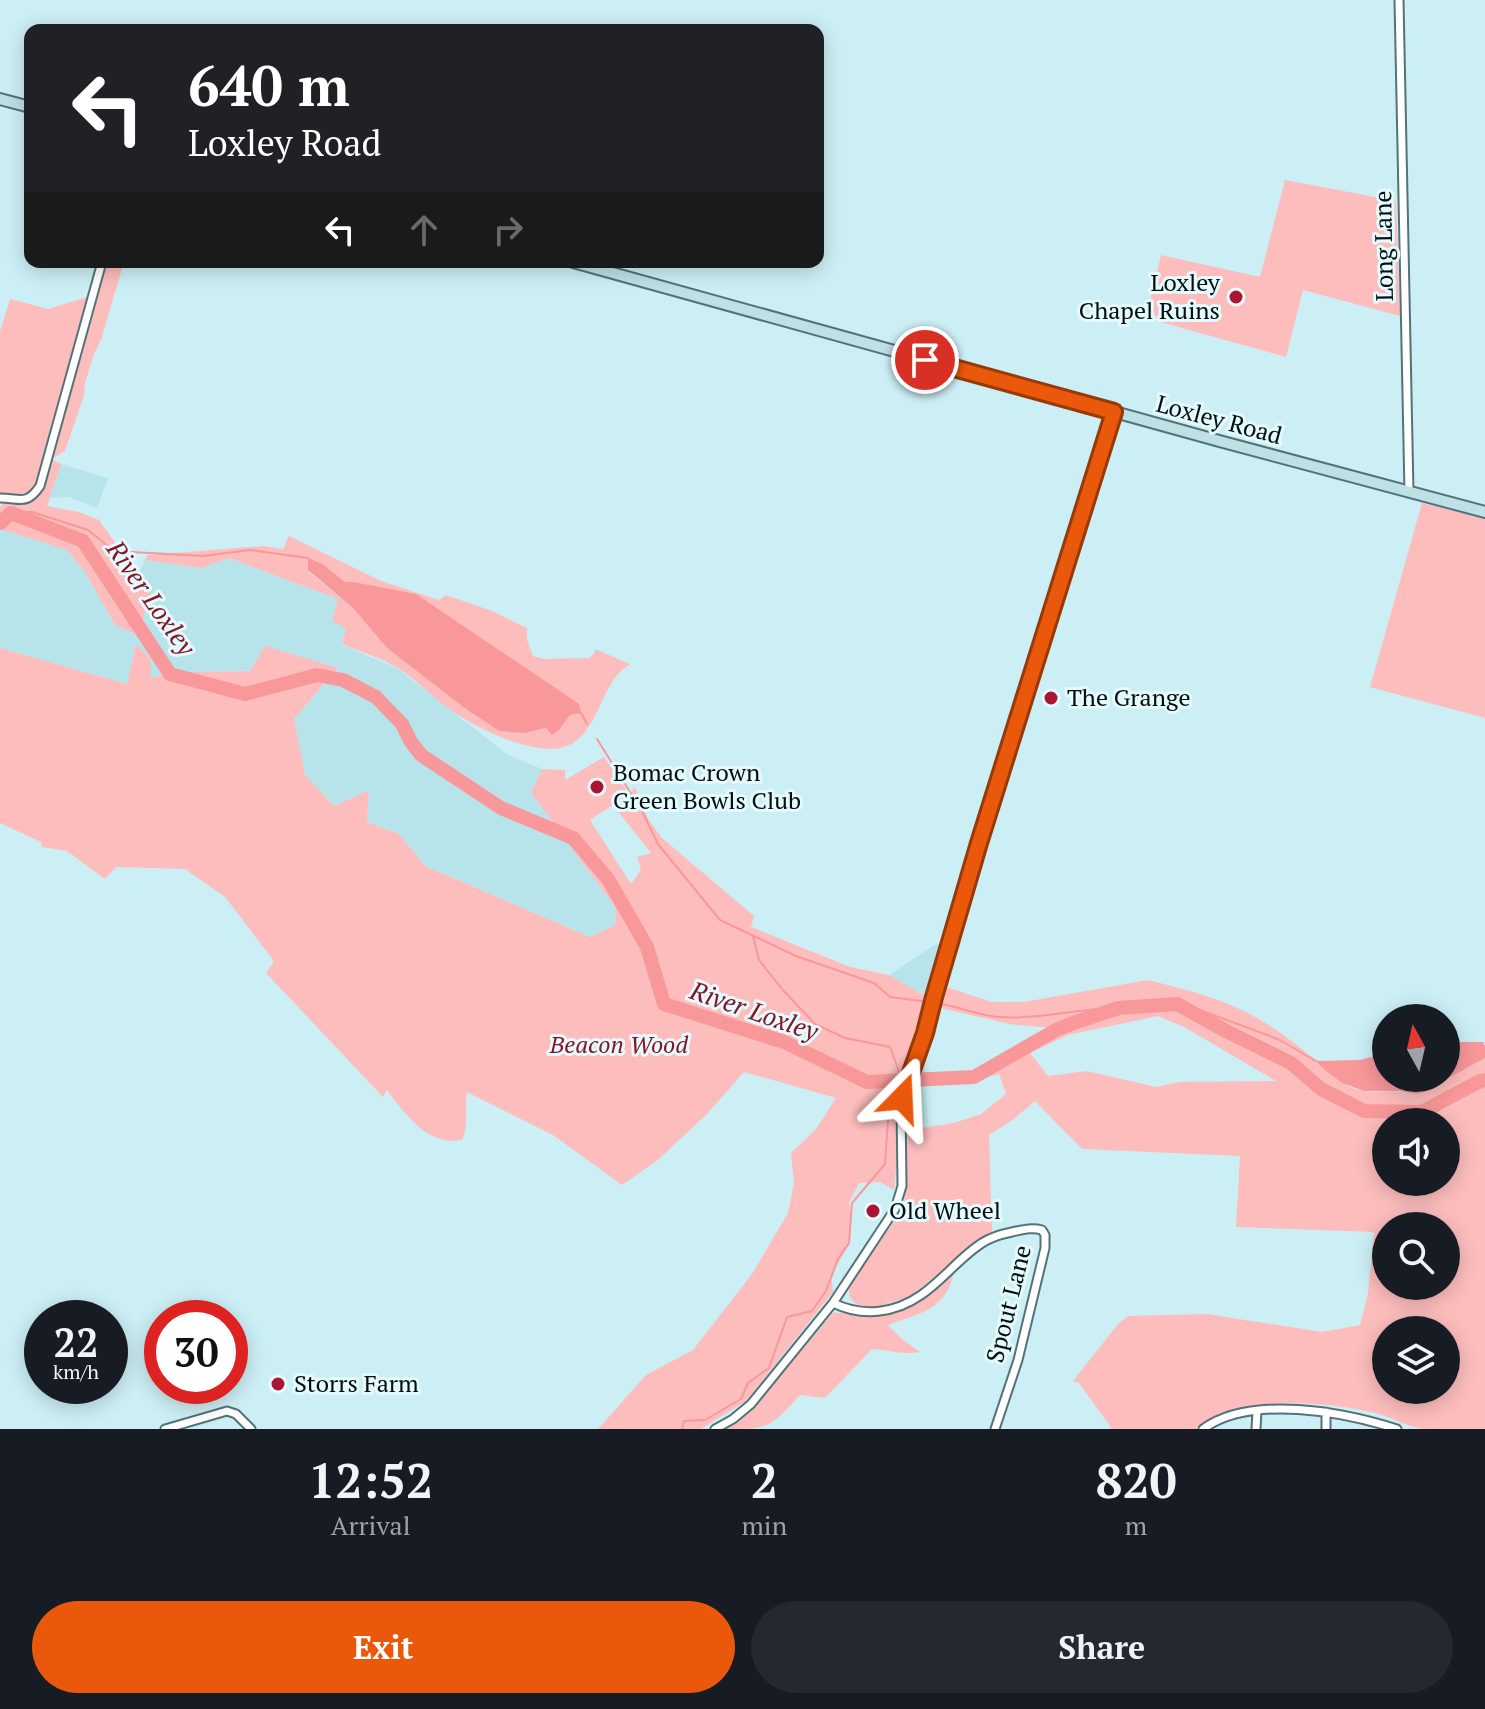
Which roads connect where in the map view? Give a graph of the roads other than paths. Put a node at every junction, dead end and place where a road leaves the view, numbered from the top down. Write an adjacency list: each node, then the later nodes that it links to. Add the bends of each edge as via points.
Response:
1 (1399, 0): 7 (street, Long Lane)
2 (0, 99): 3 (main road)
3 (24, 105)
4 (100, 268): 8 (street, via 40,486 28,499)
5 (595, 268): 6 (main road, Loxley Road)
6 (1114, 412): 7 (main road, Loxley Road); 10 (street, via 904,1088 899,1199)
7 (1409, 492): 9 (main road, Loxley Road)
8 (0, 498)
9 (1485, 512)
10 (833, 1303): 15 (street, via 751,1404); 16 (street, Spout Lane, via 862,1312 888,1309 923,1294 988,1240 1029,1228 1042,1230 1046,1241 1018,1360)
11 (1257, 1411): 12 (street); 17 (street, via 1231,1415); 18 (street)
12 (1326, 1412): 19 (street); 20 (street)
13 (165, 1429): 14 (street, via 227,1411)
14 (251, 1429)
15 (715, 1429)
16 (995, 1429)
17 (1203, 1429)
18 (1256, 1429)
19 (1326, 1429)
20 (1397, 1429)

